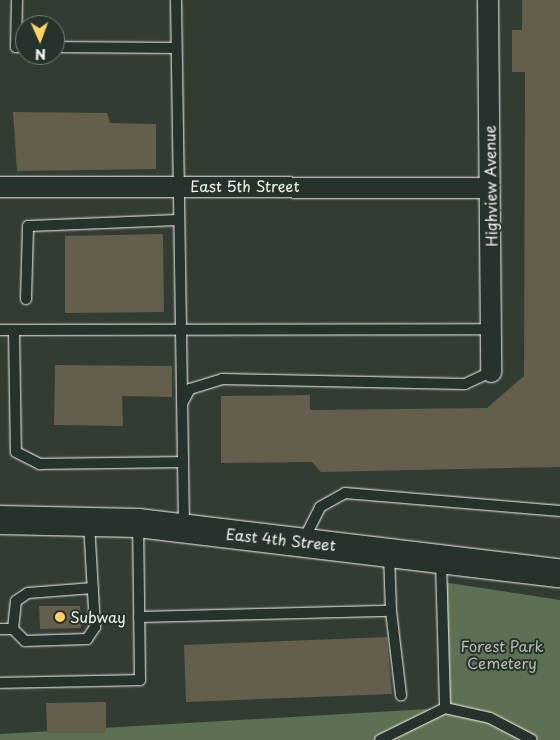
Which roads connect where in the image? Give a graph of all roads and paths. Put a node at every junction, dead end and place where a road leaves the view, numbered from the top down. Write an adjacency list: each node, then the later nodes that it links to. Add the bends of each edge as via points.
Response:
1 (17, 0): 4 (lane)
2 (176, 0): 6 (lane)
3 (488, 0): 9 (street, Highview Avenue)
4 (17, 15)
5 (65, 47): 6 (lane)
6 (176, 48): 7 (lane)
7 (178, 186): 8 (street, East 5th Street); 9 (street, East 5th Street); 10 (lane)
8 (0, 188)
9 (490, 188): 13 (street, Highview Avenue)
10 (179, 220): 11 (lane, via 28,226); 12 (lane)
11 (26, 299)
12 (181, 329): 13 (lane); 15 (lane); 17 (lane)
13 (492, 329): 16 (street, Highview Avenue)
14 (0, 330): 15 (lane)
15 (14, 330): 18 (lane, via 16,452 40,464)
16 (491, 372): 17 (lane, via 465,384 215,380 190,389)
17 (182, 403): 18 (lane)
18 (183, 462): 23 (lane)
19 (560, 511): 24 (lane, via 345,493 320,507)
20 (0, 520): 21 (street, East 4th Street)
21 (89, 521): 22 (street, East 4th Street); 28 (lane)
22 (138, 523): 23 (street, East 4th Street); 30 (lane)
23 (184, 528): 24 (street, East 4th Street)
24 (303, 541): 25 (street, East 4th Street)
25 (389, 550): 26 (street, East 4th Street); 29 (lane)
26 (441, 558): 27 (street, East 4th Street); 35 (lane)
27 (560, 573)
28 (92, 588): 31 (lane, via 28,593 16,601); 31 (lane, via 94,627 87,639 24,641)
29 (391, 611): 30 (lane); 34 (lane)
30 (139, 617): 33 (lane, via 140,680)
31 (13, 629): 32 (lane)
32 (0, 630)
33 (0, 682)
34 (401, 695)
35 (445, 708): 36 (lane); 37 (lane, via 490,718)
36 (380, 740)
37 (532, 740)

